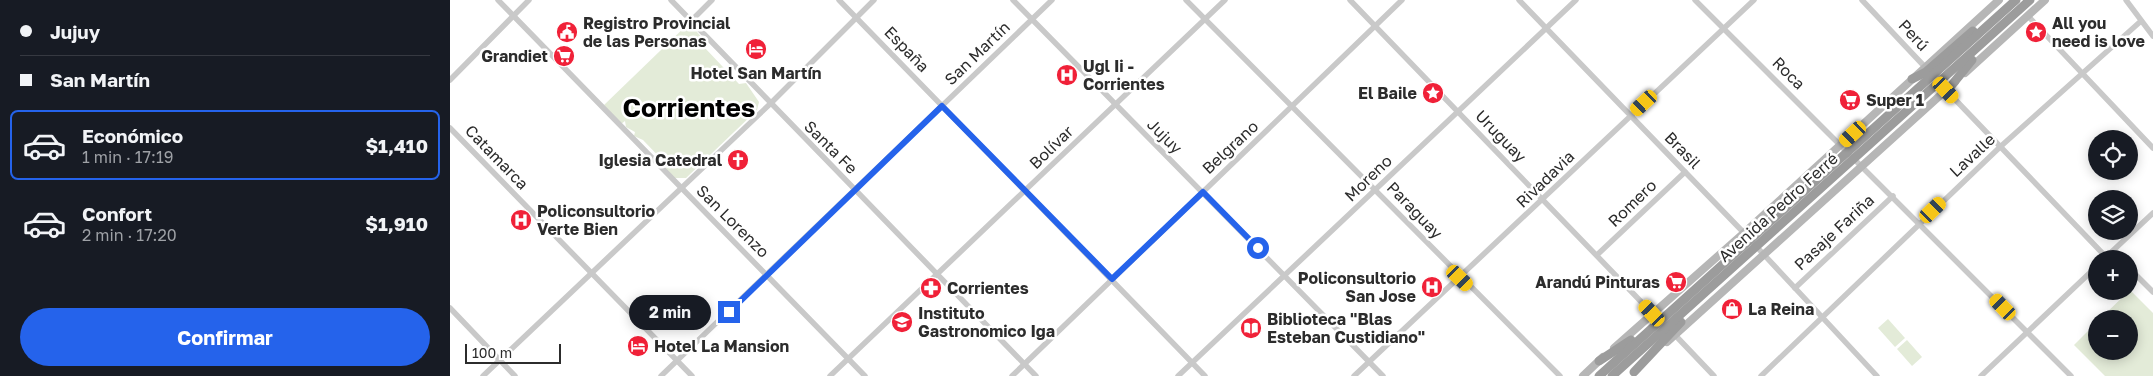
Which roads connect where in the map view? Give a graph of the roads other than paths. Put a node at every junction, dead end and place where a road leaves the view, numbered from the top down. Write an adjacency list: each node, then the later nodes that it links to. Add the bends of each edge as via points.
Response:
1 (498, 0): 23 (street, San Lorenzo)
2 (529, 0): 23 (street)
3 (671, 0): 28 (street, Santa Fe)
4 (712, 0): 28 (street)
5 (839, 0): 25 (street, España)
6 (874, 0): 25 (street)
7 (1013, 0): 26 (street, Jujuy)
8 (1052, 0): 26 (street, San Martín)
9 (1186, 0): 27 (street, Paraguay)
10 (1226, 0): 27 (street, Bolívar)
11 (1350, 0): 30 (street, Uruguay)
12 (1402, 0): 30 (street, Belgrano)
13 (1519, 0): 31 (street, Brasil)
14 (1576, 0): 31 (street, Moreno)
15 (1695, 0): 32 (street, Roca)
16 (1754, 0): 32 (street, Rivadavia)
17 (1862, 0): 34 (street, Perú)
18 (1999, 0): 34 (main road, Avenida Pedro Ferré)
19 (2015, 0): 36 (highway, via 1926,72); 49 (highway, Avenida Pedro Ferré)
20 (2045, 0): 24 (main road, Avenida Pedro Ferré)
21 (2128, 1): 29 (street)
22 (2027, 3): 38 (highway); 49 (highway, Avenida Pedro Ferré)
23 (513, 16): 37 (street); 52 (street, San Lorenzo)
24 (2028, 16): 35 (street); 38 (main road, Avenida Pedro Ferré)
25 (856, 17): 39 (street); 41 (street, España)
26 (1032, 19): 40 (street, Jujuy); 41 (street, San Martín)
27 (1205, 19): 40 (street, Bolívar); 42 (street, Paraguay)
28 (692, 20): 39 (street, Santa Fe)
29 (2141, 20): 33 (street); 35 (street, Lavalle)
30 (1375, 26): 42 (street, Belgrano); 43 (street, Uruguay)
31 (1547, 28): 43 (street, Moreno); 44 (street, Brasil)
32 (1724, 28): 44 (street, Rivadavia); 46 (street, Roca)
33 (2153, 36)
34 (1925, 67): 36 (main road, Avenida Pedro Ferré)
35 (2081, 73): 47 (street, Lavalle); 48 (street)
36 (1912, 79): 46 (main road, Avenida Pedro Ferré)
37 (450, 80)
38 (1949, 88): 47 (street); 50 (main road, Avenida Pedro Ferré)
39 (770, 104): 52 (street); 55 (street, Santa Fe)
40 (1115, 105): 53 (street, Bolívar); 56 (street, Jujuy)
41 (942, 106): 53 (street, España); 55 (street, San Martín)
42 (1293, 107): 54 (street, Paraguay); 56 (street, Belgrano)
43 (1458, 111): 54 (street, Moreno); 58 (street, Uruguay)
44 (1631, 115): 51 (street, Brasil); 58 (street, Rivadavia)
45 (450, 128): 66 (street, Catamarca)
46 (1841, 144): 49 (street, Roca); 61 (main road, Avenida Pedro Ferré)
47 (2000, 147): 60 (street, Lavalle); 62 (street)
48 (2153, 148)
49 (1852, 155): 50 (street, Roca); 61 (highway, Avenida Pedro Ferré)
50 (1863, 166): 57 (street, Roca); 65 (main road, Avenida Pedro Ferré)
51 (1685, 172): 61 (street, Brasil); 64 (street, Romero)
52 (679, 187): 66 (street); 69 (street, San Lorenzo)
53 (1025, 190): 67 (street, Bolívar); 73 (street, España)
54 (1376, 190): 70 (street, Moreno); 72 (street, Paraguay)
55 (856, 191): 67 (street, Santa Fe); 69 (street, San Martín)
56 (1203, 192): 70 (street, Jujuy); 73 (street, Belgrano)
57 (1893, 196): 60 (street, Roca); 75 (street, Pasaje Fariña)
58 (1543, 200): 64 (street, Uruguay); 72 (street, Rivadavia)
59 (2153, 213): 63 (street)
60 (1920, 223): 80 (street, Lavalle); 81 (street, Roca)
61 (1750, 240): 65 (street, Brasil); 74 (highway, Avenida Pedro Ferré); 78 (main road, Avenida Pedro Ferré); 79 (highway, Avenida Pedro Ferré)
62 (2097, 250)
63 (2114, 250)
64 (1598, 254): 78 (street, Uruguay)
65 (1764, 255): 75 (street, Brasil); 82 (main road, Avenida Pedro Ferré)
66 (591, 272): 84 (street); 86 (street, Catamarca)
67 (938, 274): 83 (street, Bolívar); 89 (street, Santa Fe)
68 (2088, 274): 81 (street)
69 (767, 275): 83 (street, San Lorenzo); 86 (street, San Martín)
70 (1286, 275): 87 (street, Jujuy); 88 (street, Moreno)
71 (2138, 277): 76 (street)
72 (1460, 278): 87 (street, Rivadavia); 103 (street, Paraguay)
73 (1112, 279): 88 (street, España); 89 (street, Belgrano)
74 (1714, 286): 90 (highway); 106 (highway, Avenida Pedro Ferré)
75 (1795, 288): 80 (street, Brasil)
76 (2153, 292)
77 (450, 308): 84 (street)
78 (1652, 313): 85 (main road, Avenida Pedro Ferré)
79 (1667, 313): 85 (highway); 105 (highway, Avenida Pedro Ferré)
80 (1822, 317): 108 (street, Lavalle); 109 (street, Brasil)
81 (2028, 332): 110 (street); 111 (street, Roca)
82 (1675, 335): 90 (main road, Avenida Pedro Ferré); 107 (street)
83 (849, 359): 95 (street, Bolívar); 96 (street, San Lorenzo)
84 (499, 360): 91 (street); 92 (street)
85 (1600, 360): 104 (main road, Avenida Pedro Ferré)
86 (677, 361): 93 (street, San Martín); 94 (street, Catamarca)
87 (1368, 362): 101 (street, Rivadavia); 102 (street, Jujuy)
88 (1192, 363): 99 (street, Moreno); 100 (street, España)
89 (1024, 364): 97 (street, Belgrano); 98 (street, Santa Fe)
90 (1631, 374)
91 (482, 376)
92 (515, 376)
93 (661, 376)
94 (692, 376)
95 (830, 376)
96 (866, 376)
97 (1012, 376)
98 (1036, 376)
99 (1178, 376)
100 (1205, 376)
101 (1354, 376)
102 (1383, 376)
103 (1560, 376)
104 (1583, 376)
105 (1599, 376)
106 (1612, 376)
107 (1714, 376)
108 (1761, 376)
109 (1877, 376)
110 (1981, 376)
111 (2071, 376)

